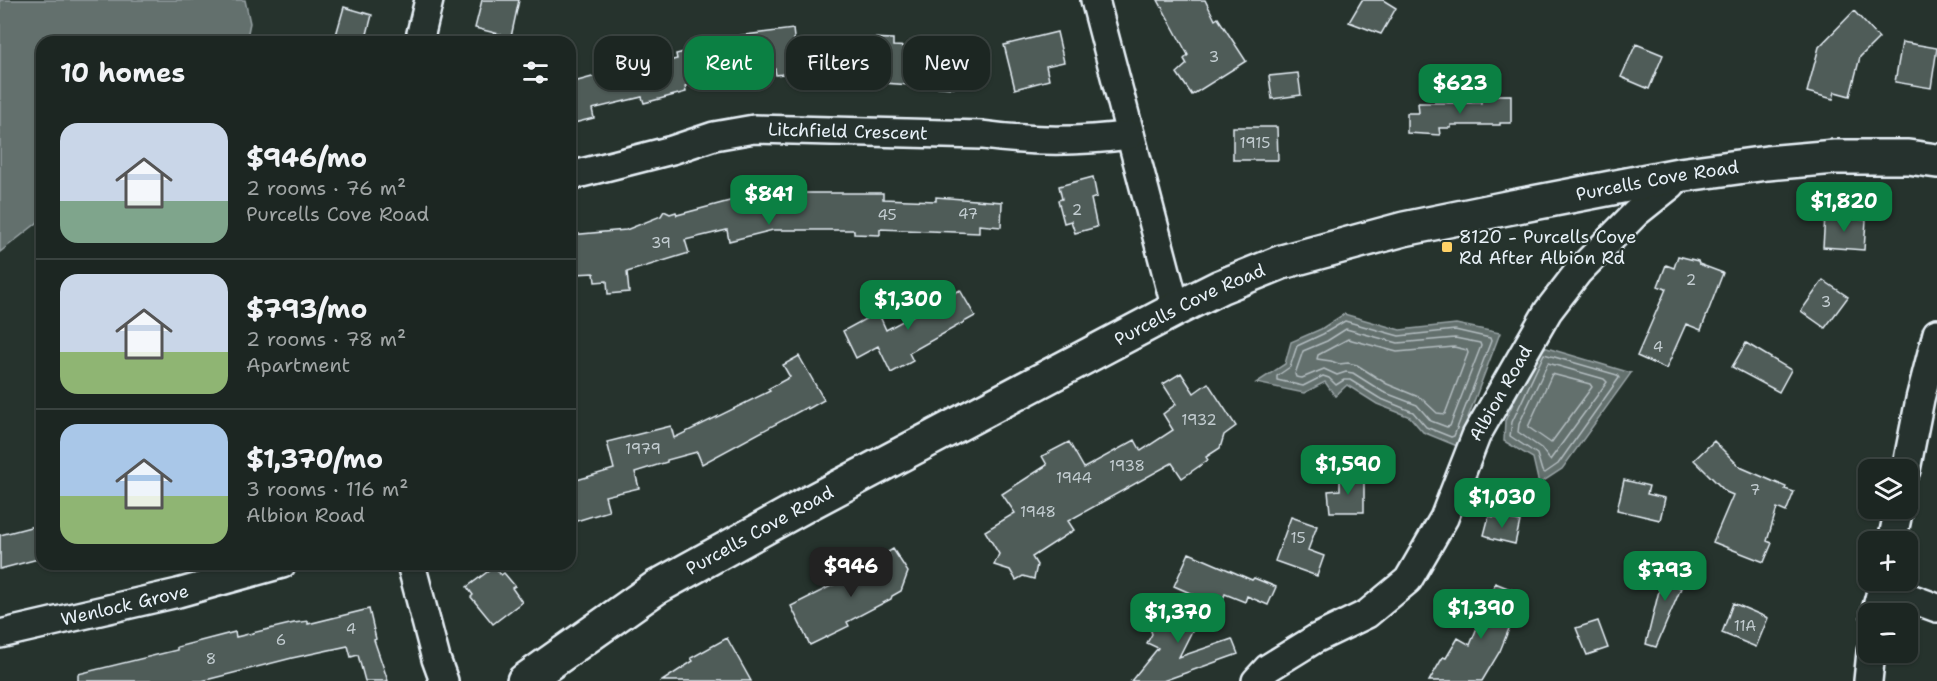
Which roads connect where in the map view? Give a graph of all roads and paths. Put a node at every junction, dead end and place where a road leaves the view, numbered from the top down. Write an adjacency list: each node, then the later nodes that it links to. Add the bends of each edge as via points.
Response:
1 (429, 0): 3 (street)
2 (1095, 0): 4 (street)
3 (420, 36)
4 (1130, 135): 6 (street, Litchfield Crescent, via 1058,142 982,135 754,129 714,136); 8 (street)
5 (1937, 161): 7 (main road, Purcells Cove Road, via 1835,157)
6 (576, 174)
7 (1680, 175): 8 (main road, Purcells Cove Road, via 1404,229 1282,262); 19 (street, Albion Road, via 1578,272 1548,310 1476,436 1444,518 1408,580 1367,614 1315,639 1268,668)
8 (1176, 309): 18 (main road, Purcells Cove Road, via 657,587)
9 (1937, 333): 10 (street)
10 (1908, 459)
11 (260, 570): 15 (street, Wenlock Grove)
12 (413, 570): 17 (street)
13 (1881, 594): 14 (street)
14 (1937, 608)
15 (0, 634)
16 (1870, 663): 20 (street)
17 (444, 681)
18 (524, 681)
19 (1256, 681)
20 (1868, 681)

